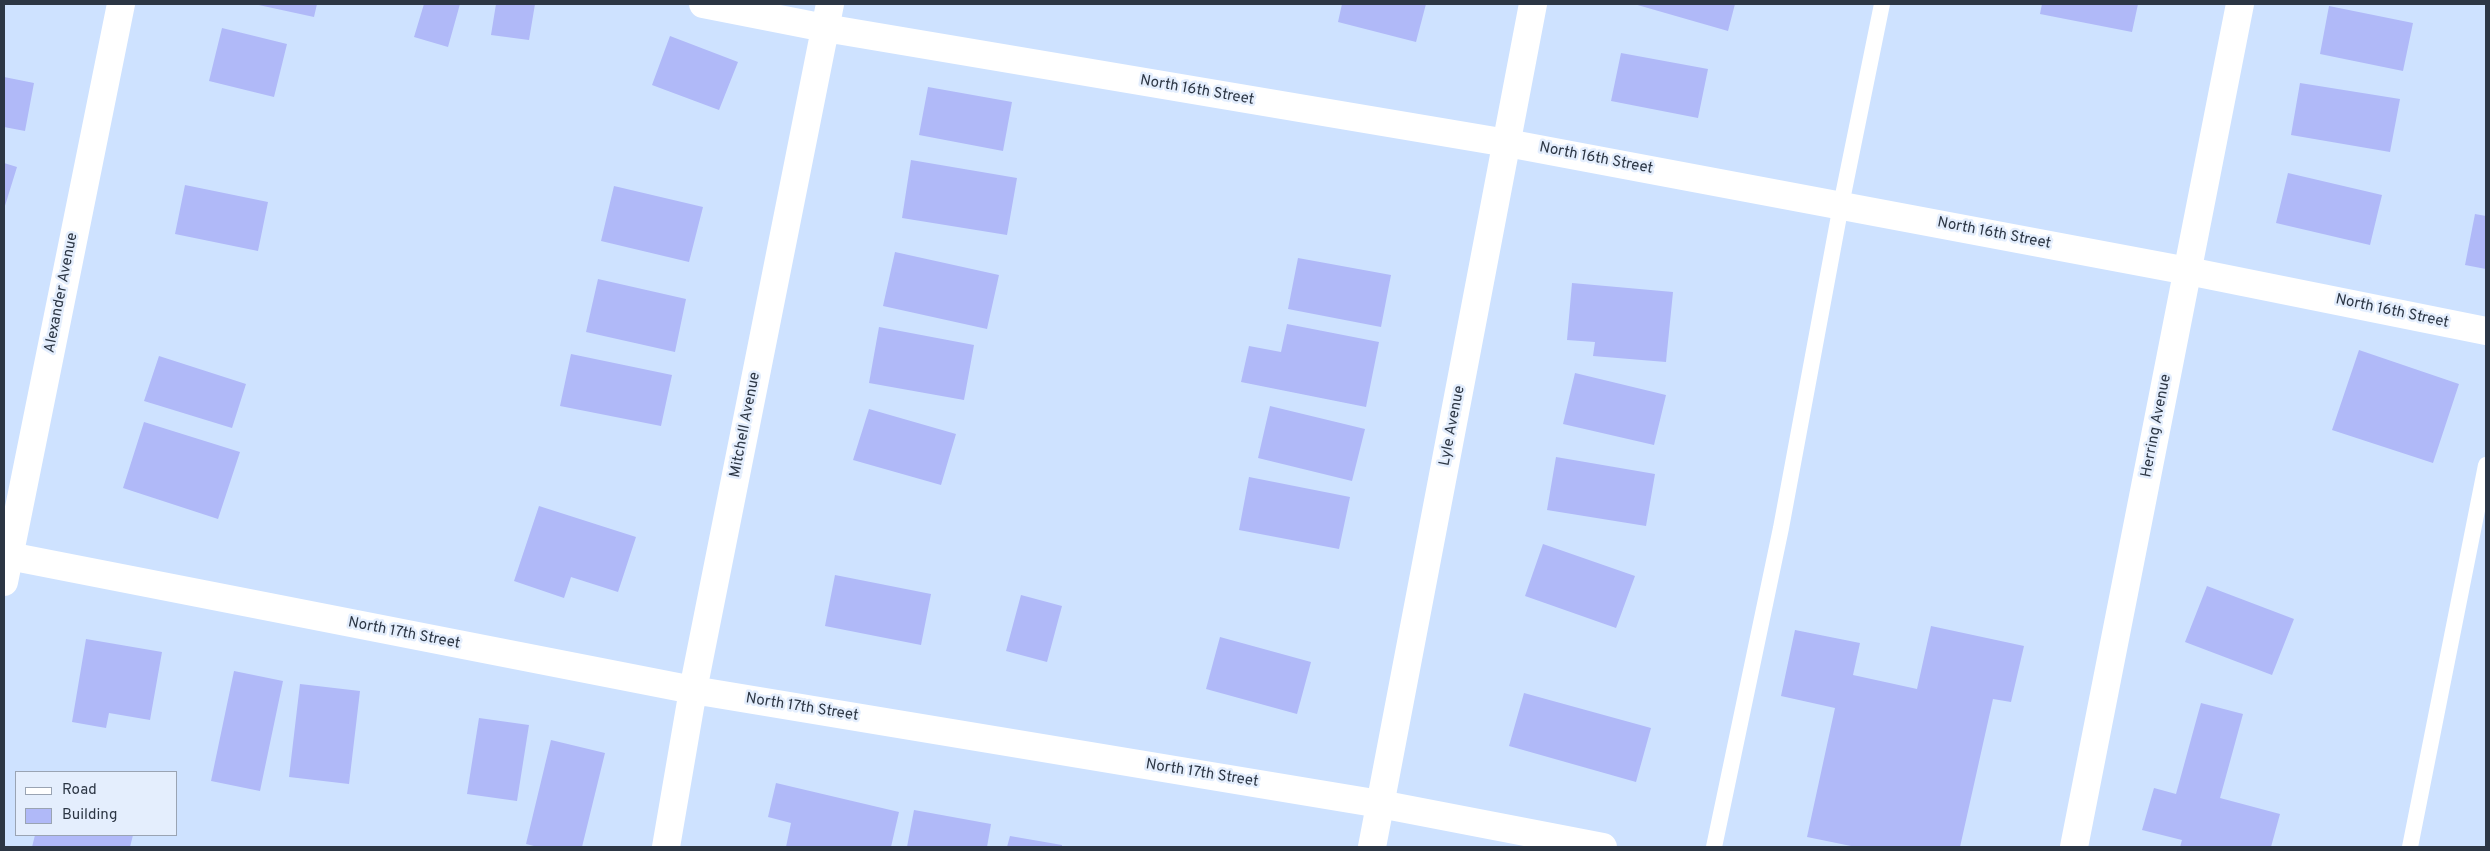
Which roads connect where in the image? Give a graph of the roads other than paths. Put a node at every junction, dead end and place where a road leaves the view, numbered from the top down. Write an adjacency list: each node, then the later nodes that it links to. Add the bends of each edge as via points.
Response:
1 (121, 4): 12 (street, Alexander Avenue)
2 (703, 4): 6 (street, North 16th Street)
3 (1533, 4): 7 (street, Lyle Avenue)
4 (1882, 4): 8 (lane)
5 (2240, 4): 9 (street, Herring Avenue)
6 (827, 16): 7 (street, North 16th Street); 14 (street, Mitchell Avenue)
7 (1507, 143): 8 (street, North 16th Street); 15 (street, Lyle Avenue)
8 (1841, 205): 9 (street, North 16th Street); 19 (lane, via 1781,528)
9 (2188, 271): 10 (street, North 16th Street); 20 (street, Herring Avenue)
10 (2486, 332)
11 (2486, 465): 21 (lane)
12 (6, 556): 13 (street, Alexander Avenue); 14 (street, North 17th Street)
13 (4, 582)
14 (693, 690): 15 (street, North 17th Street); 16 (street, Mitchell Avenue)
15 (1380, 804): 17 (street, Lyle Avenue); 18 (street, North 17th Street)
16 (666, 847)
17 (1372, 847)
18 (1603, 847)
19 (1714, 847)
20 (2074, 847)
21 (2410, 847)

